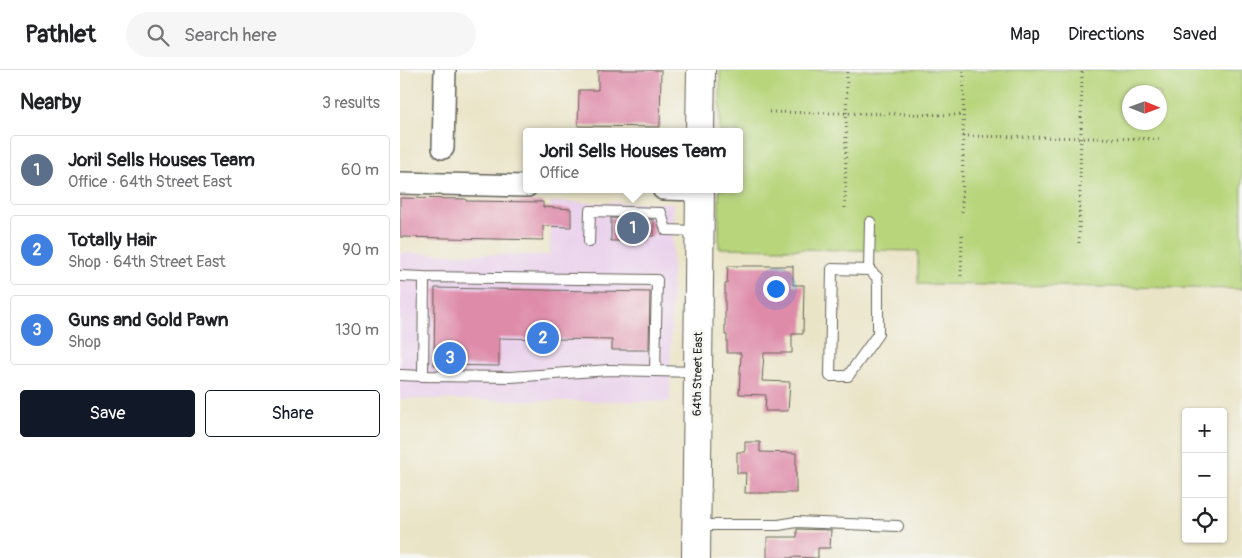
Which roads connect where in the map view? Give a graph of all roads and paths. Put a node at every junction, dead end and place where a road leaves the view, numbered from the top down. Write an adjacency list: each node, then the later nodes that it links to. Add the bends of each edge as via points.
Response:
1 (445, 70): 13 (street)
2 (701, 70): 9 (street)
3 (847, 70): 7 (path)
4 (964, 70): 8 (path)
5 (1082, 70): 11 (path)
6 (769, 112): 7 (path)
7 (846, 114): 8 (path); 17 (path)
8 (964, 115): 10 (path)
9 (700, 128)
10 (963, 136): 11 (path); 18 (path)
11 (1081, 138): 12 (path); 23 (path)
12 (1159, 139)
13 (443, 148)
14 (400, 183): 15 (street)
15 (523, 186)
16 (700, 193): 20 (street, 64th Street East)
17 (845, 208)
18 (962, 212)
19 (870, 222): 24 (lane)
20 (699, 231): 22 (lane, via 666,230 661,212 590,211); 29 (street, 64th Street East)
21 (962, 233): 26 (path)
22 (589, 242)
23 (1079, 243)
24 (869, 270): 24 (lane, via 877,277 878,334 848,376 830,376 832,269)
25 (400, 276): 27 (lane)
26 (961, 276)
27 (424, 277): 28 (lane, via 657,280); 31 (lane)
28 (655, 371): 29 (lane); 31 (lane, via 609,370 511,377)
29 (698, 372): 32 (street, 64th Street East)
30 (400, 375): 31 (lane)
31 (423, 376)
32 (696, 525): 33 (lane, via 779,526 796,522); 34 (street, 64th Street East)
33 (898, 526)
34 (696, 558)

